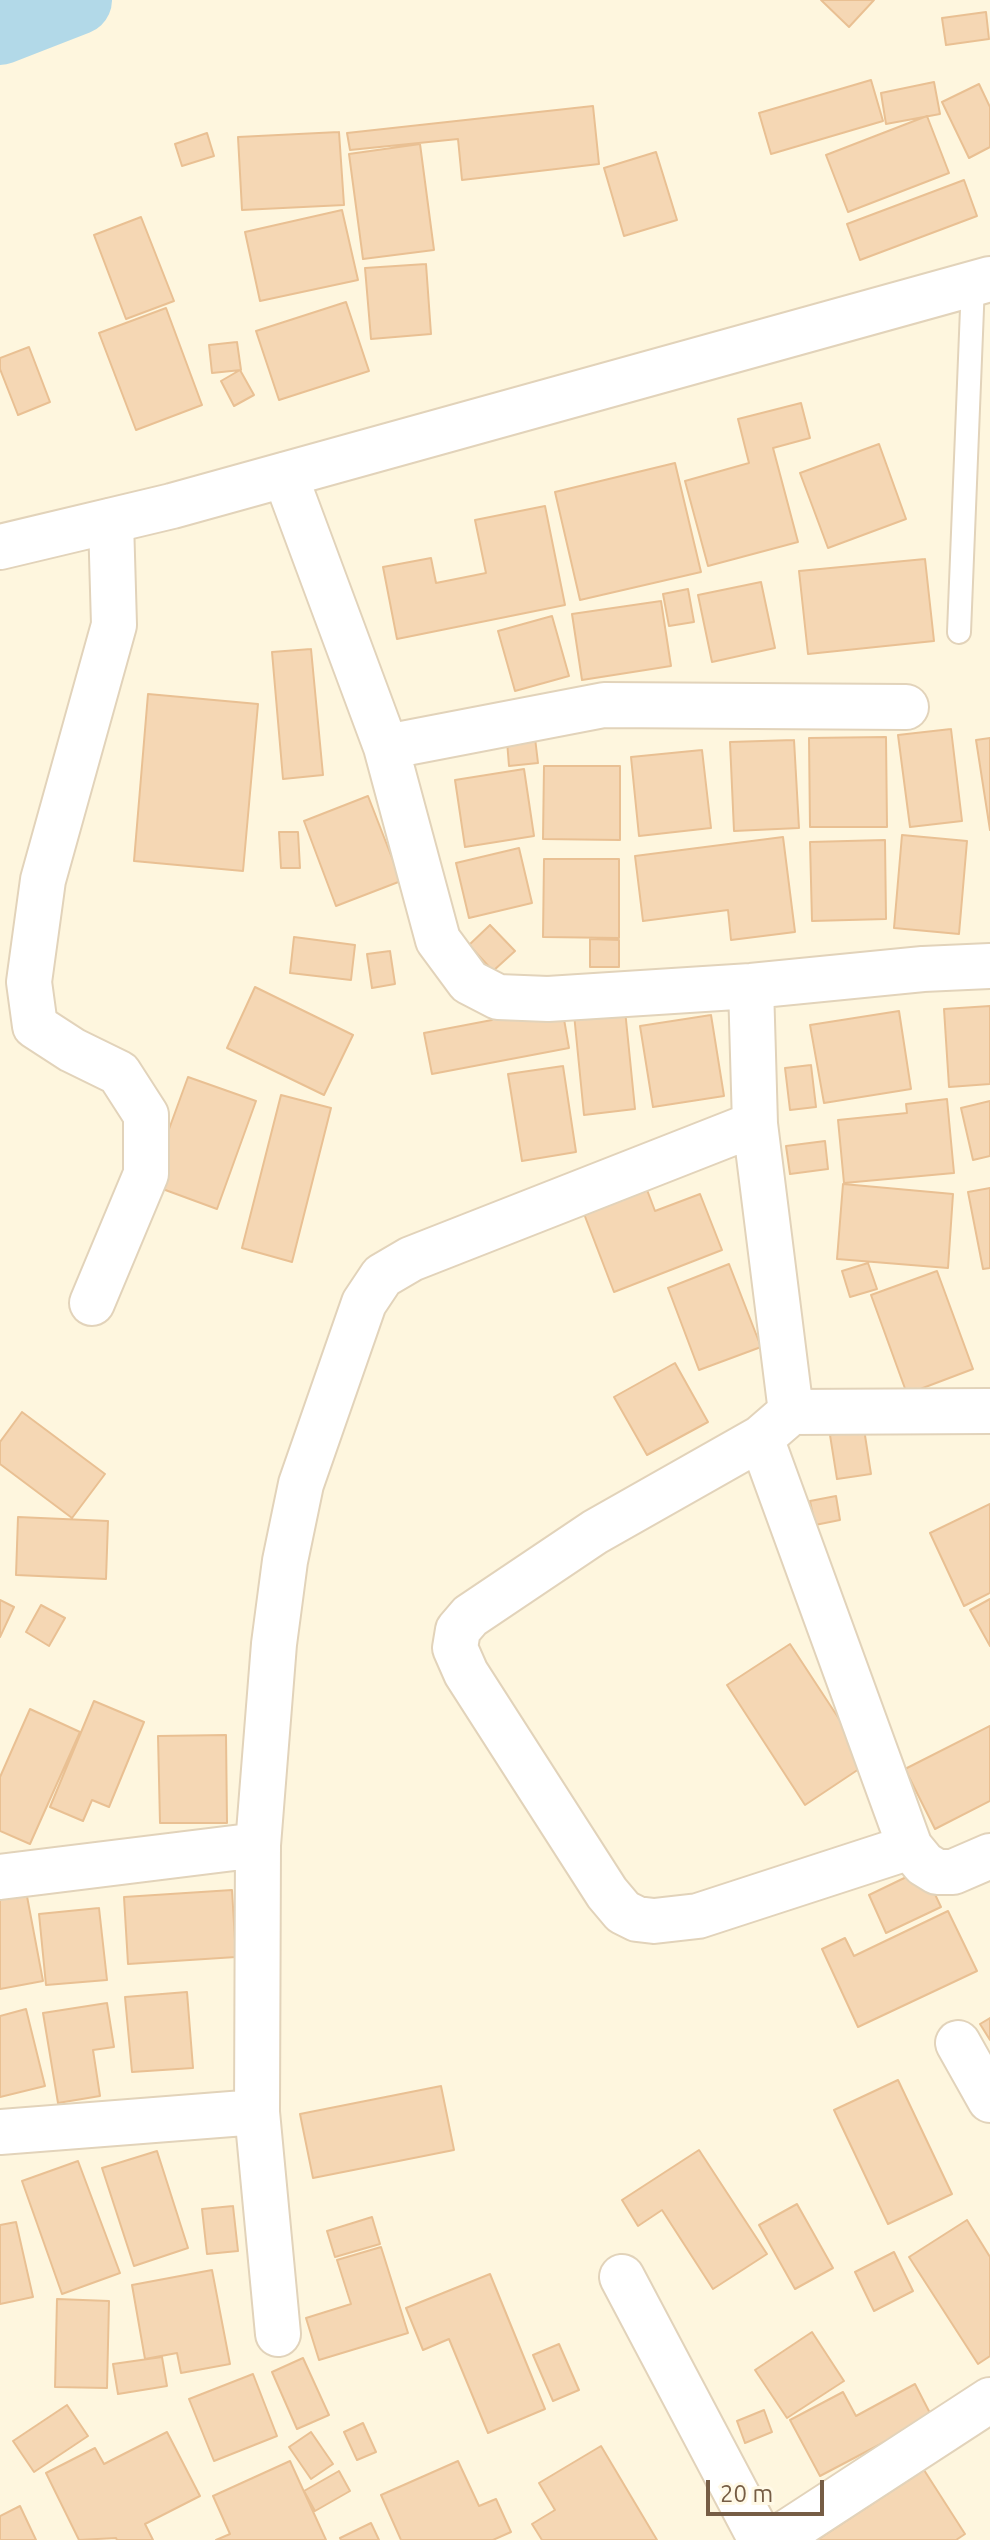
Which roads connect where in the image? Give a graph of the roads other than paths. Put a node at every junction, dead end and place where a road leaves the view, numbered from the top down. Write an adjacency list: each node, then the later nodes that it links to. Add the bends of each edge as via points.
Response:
1 (981, 282): 2 (street); 5 (lane)
2 (285, 475): 3 (street); 7 (street)
3 (111, 521): 4 (street); 11 (street, via 114,625 43,880 29,982 35,1026 119,1073 146,1115 146,1174)
4 (0, 547)
5 (959, 632)
6 (906, 707): 7 (street, via 604,705)
7 (386, 747): 9 (street, via 438,940 469,982 498,997 548,999)
8 (990, 966): 9 (street)
9 (751, 986): 10 (street)
10 (755, 1124): 13 (street); 14 (street, via 411,1259 382,1276 364,1303 301,1484 274,1644)
11 (92, 1303)
12 (990, 1411): 13 (street)
13 (776, 1425): 15 (street); 15 (street, via 595,1532 470,1616 458,1630 455,1648 607,1893 637,1919 698,1916)
14 (258, 1845): 17 (street); 20 (street)
15 (910, 1847): 16 (street, via 937,1872 953,1872)
16 (990, 1856)
17 (0, 1877)
18 (958, 2043): 19 (street)
19 (990, 2100)
20 (257, 2112): 21 (street); 23 (street)
21 (0, 2132)
22 (622, 2277): 25 (street)
23 (278, 2334)
24 (990, 2400): 26 (street)
25 (761, 2540)
26 (775, 2540)

